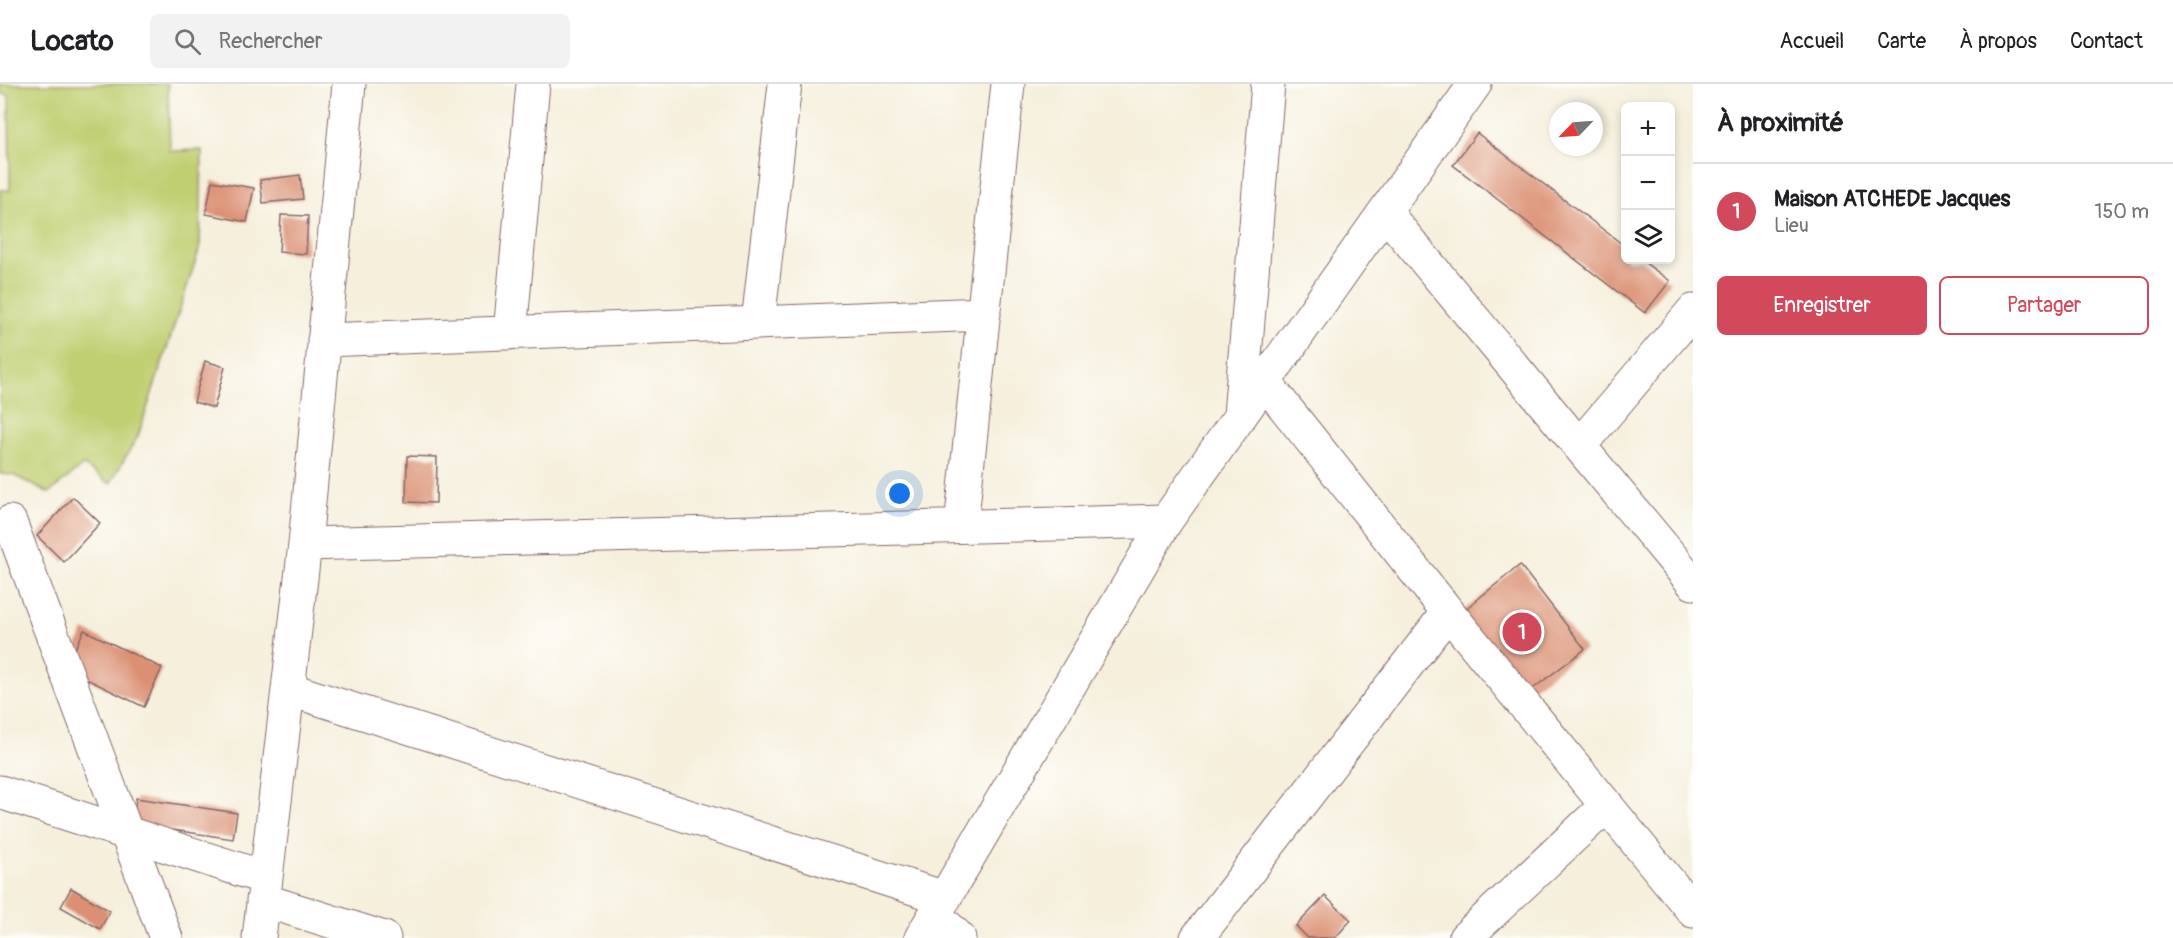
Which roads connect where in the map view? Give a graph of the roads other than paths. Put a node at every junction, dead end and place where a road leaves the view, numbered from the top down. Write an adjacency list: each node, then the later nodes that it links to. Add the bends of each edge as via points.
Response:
1 (349, 84): 12 (street)
2 (533, 84): 11 (street)
3 (785, 84): 10 (street)
4 (1008, 84): 9 (street)
5 (1268, 84): 14 (street)
6 (1475, 84): 7 (street)
7 (1385, 212): 13 (street); 15 (street)
8 (1693, 311): 15 (street)
9 (984, 314): 10 (street); 18 (street)
10 (759, 323): 11 (street)
11 (510, 333): 12 (street)
12 (324, 340): 19 (street)
13 (1264, 381): 14 (street); 21 (street)
14 (1240, 415): 16 (street)
15 (1580, 445): 20 (street)
16 (1166, 521): 18 (street); 28 (street)
17 (10, 522): 25 (street)
18 (961, 526): 19 (street)
19 (305, 544): 22 (street)
20 (1693, 583)
21 (1448, 612): 24 (street); 33 (street)
22 (288, 689): 26 (street); 28 (street)
23 (0, 792): 25 (street)
24 (1607, 805): 27 (street); 34 (street)
25 (128, 835): 26 (street); 29 (street)
26 (264, 889): 30 (street); 31 (street)
27 (1693, 911)
28 (934, 917): 32 (street)
29 (166, 938)
30 (259, 938)
31 (384, 938)
32 (959, 938)
33 (1197, 938)
34 (1465, 938)

